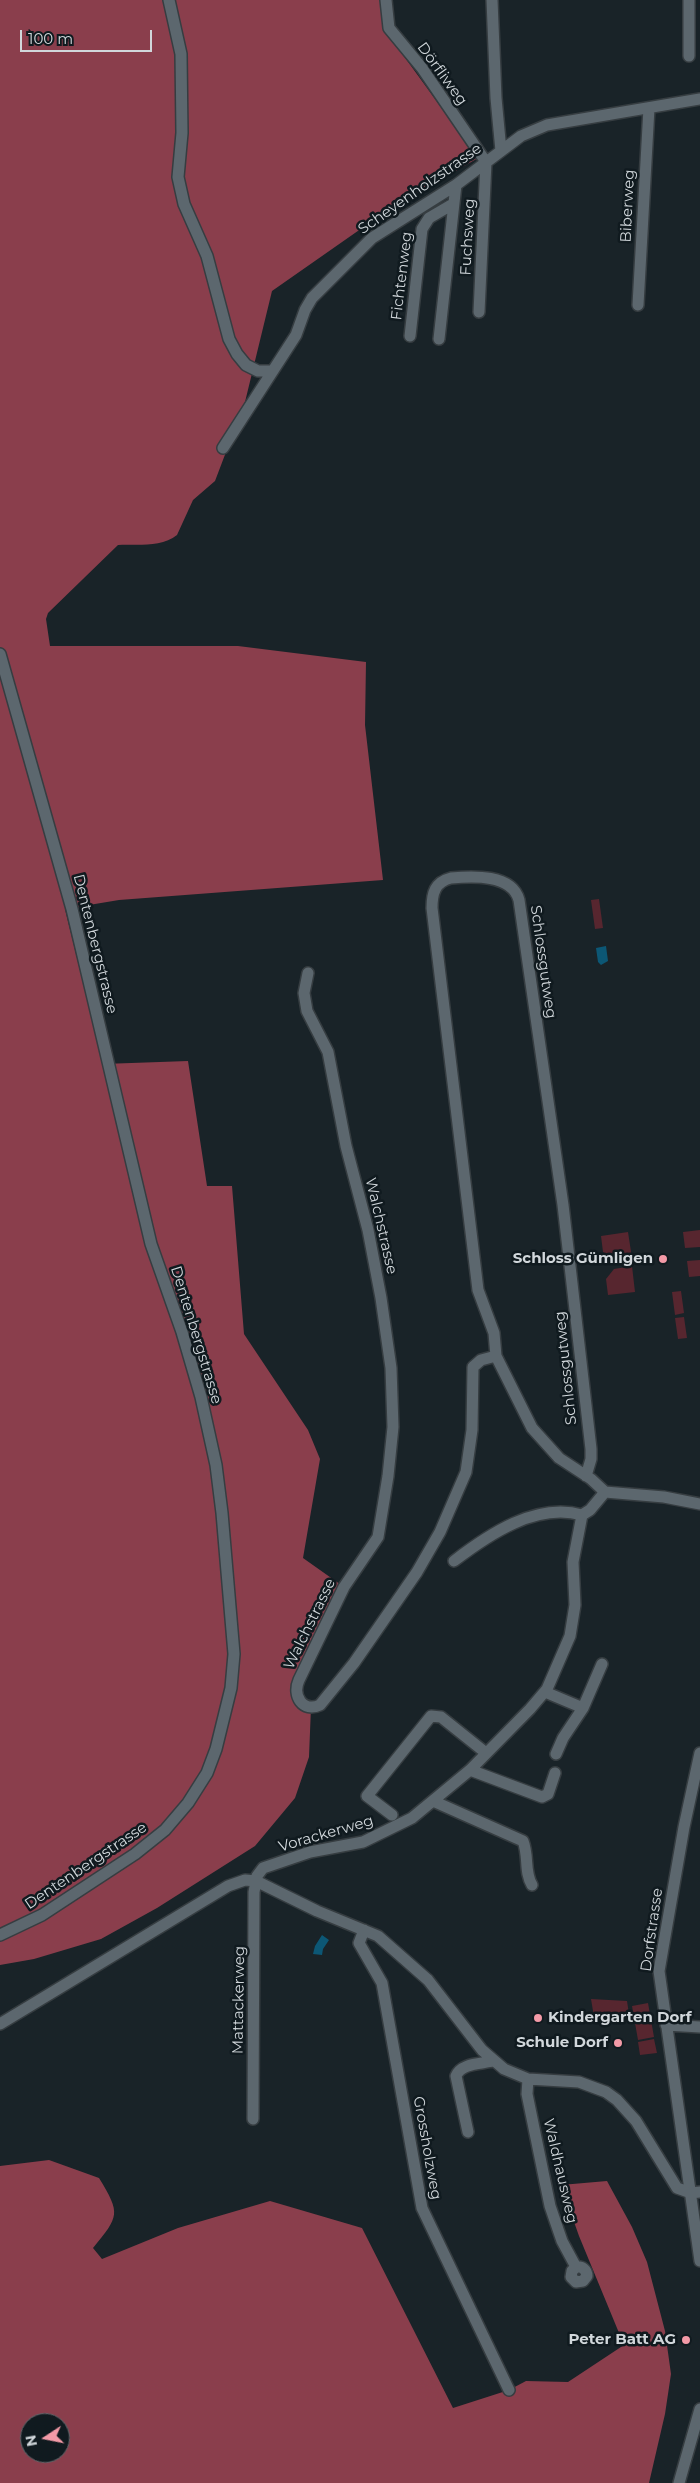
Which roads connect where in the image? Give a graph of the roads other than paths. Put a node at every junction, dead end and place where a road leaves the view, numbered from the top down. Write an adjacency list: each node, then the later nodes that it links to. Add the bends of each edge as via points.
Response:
1 (168, 0): 16 (street, via 181,54 182,133 178,177 184,204 207,256 233,346 246,365 258,371)
2 (386, 0): 9 (street, Dörfliweg, via 389,28 422,68)
3 (492, 0): 8 (street)
4 (689, 0): 5 (street)
5 (689, 56)
6 (700, 99): 7 (street, Scheyenholzstrasse)
7 (649, 108): 8 (street, Scheyenholzstrasse, via 547,125 521,136); 12 (street, Biberweg)
8 (501, 151): 9 (street, Scheyenholzstrasse)
9 (486, 162): 10 (street, Scheyenholzstrasse); 13 (street, Fuchsweg)
10 (456, 185): 11 (street); 16 (street, Scheyenholzstrasse, via 372,238 312,298 296,335)
11 (453, 204): 14 (street, Fichtenweg, via 429,218 422,229); 15 (street)
12 (638, 306)
13 (479, 312)
14 (410, 336)
15 (439, 339)
16 (272, 371): 17 (street, Scheyenholzstrasse)
17 (223, 448)
18 (0, 654): 39 (street, Dentenbergstrasse, via 72,908 151,1244 201,1397 216,1465 234,1654 231,1688 216,1749 207,1773 188,1803 141,1851 42,1915)
19 (308, 973): 20 (street, Walchstrasse, via 304,993 307,1011 328,1052 381,1298 392,1368 393,1427 378,1537 344,1587 299,1680 298,1697 305,1706 320,1705 354,1663 417,1572 440,1532 466,1472 472,1430 473,1367 481,1360)
20 (496, 1356): 21 (street, via 539,1437 565,1463); 21 (street, Schlossgutweg, via 494,1333 474,1272 432,908 437,886 451,878 502,881 514,889 519,900 563,1205 591,1459)
21 (586, 1476): 22 (street)
22 (605, 1492): 23 (street); 24 (street, via 590,1510)
23 (700, 1504)
24 (582, 1514): 25 (street, via 549,1514 518,1521); 27 (street, Vorackerweg, via 573,1562 575,1597 572,1627 563,1656)
25 (454, 1561)
26 (602, 1664): 28 (street)
27 (544, 1692): 28 (street); 30 (street, Vorackerweg)
28 (583, 1708): 31 (street)
29 (700, 1752): 41 (street, Dorfstrasse, via 661,1957 660,1982)
30 (486, 1753): 32 (street, Vorackerweg); 35 (street, via 441,1717 431,1716 367,1796)
31 (556, 1754)
32 (470, 1770): 33 (street, via 542,1797 548,1794); 34 (street, Vorackerweg)
33 (555, 1773)
34 (433, 1801): 36 (street, Vorackerweg, via 412,1818 383,1834 346,1846 310,1852 263,1868); 37 (street, via 523,1841)
35 (392, 1815)
36 (256, 1881): 38 (street); 40 (street, via 244,1880 228,1886); 45 (street, Mattackerweg)
37 (532, 1886)
38 (364, 1930): 43 (street, via 378,1936 417,1969); 50 (street, Grossholzweg, via 359,1943 382,1983 422,2208)
39 (0, 1935)
40 (0, 2024)
41 (666, 2025): 42 (street); 47 (street, Dorfstrasse)
42 (700, 2027)
43 (493, 2061): 44 (street, via 504,2070); 46 (street, via 464,2067 456,2076)
44 (528, 2078): 47 (street, via 579,2082 606,2092 636,2121 677,2188); 49 (street, Waldhausweg, via 527,2094 550,2206 562,2241)
45 (253, 2119)
46 (468, 2132)
47 (696, 2192): 48 (street, Dorfstrasse)
48 (700, 2261)
49 (576, 2267)
50 (509, 2390)
51 (700, 2409): 52 (street)
52 (679, 2483)

